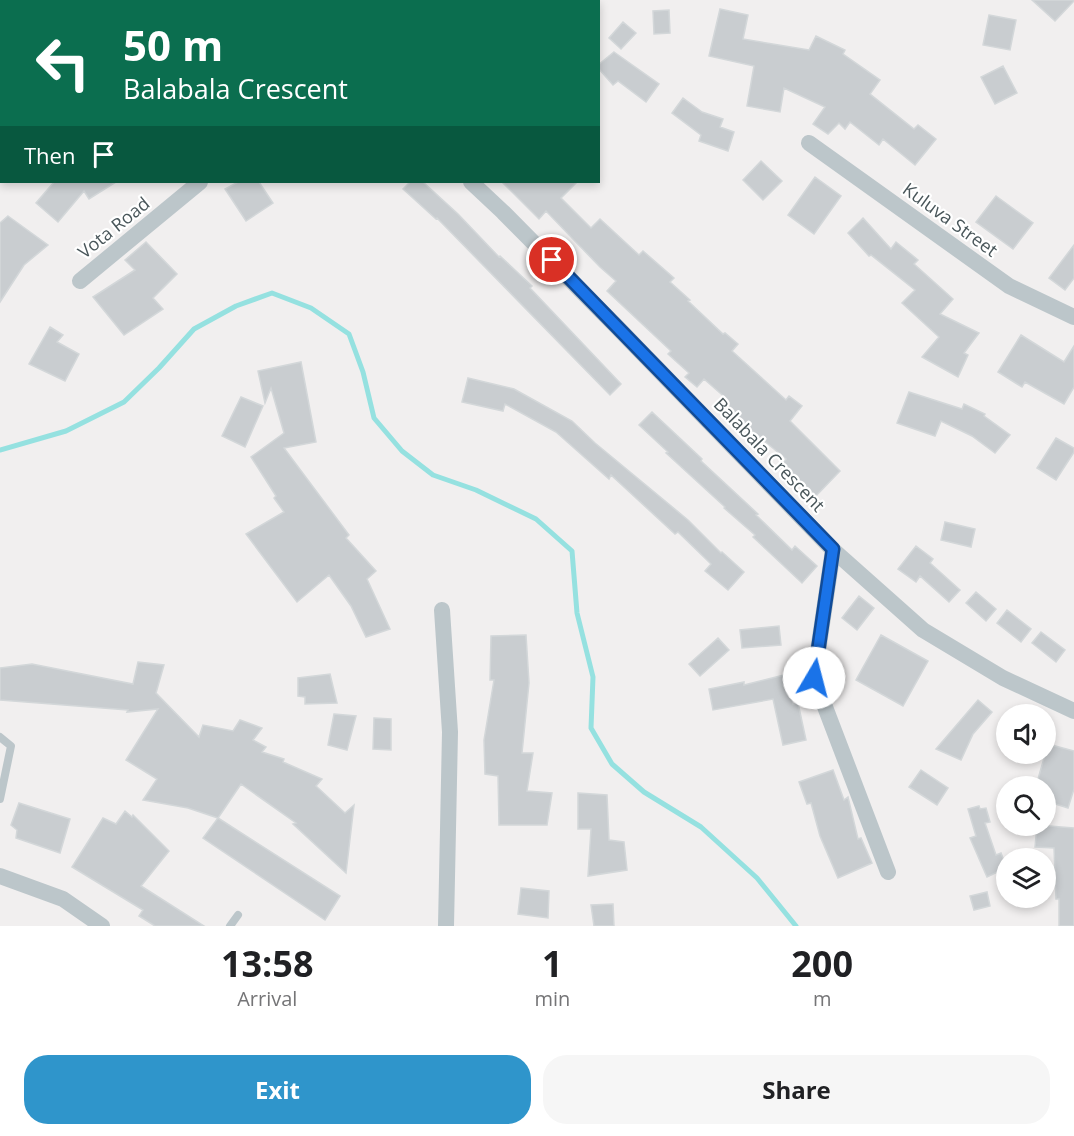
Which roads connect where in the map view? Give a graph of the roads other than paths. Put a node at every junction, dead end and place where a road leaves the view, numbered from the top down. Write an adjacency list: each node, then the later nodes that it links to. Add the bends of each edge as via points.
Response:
1 (809, 143): 5 (street, Kuluva Street, via 1009,286)
2 (199, 183): 4 (street, Vota Road)
3 (472, 183): 6 (street, Balabala Crescent)
4 (80, 281)
5 (1074, 317)
6 (833, 549): 8 (street, Balabala Crescent, via 923,630 1003,678); 11 (street, via 814,678)
7 (442, 610): 16 (street, via 450,732)
8 (1074, 711)
9 (0, 737): 10 (lane, via 11,746)
10 (0, 799)
11 (888, 872)
12 (0, 876): 14 (street, via 63,899)
13 (238, 915): 15 (lane)
14 (102, 926)
15 (230, 926)
16 (446, 926)

